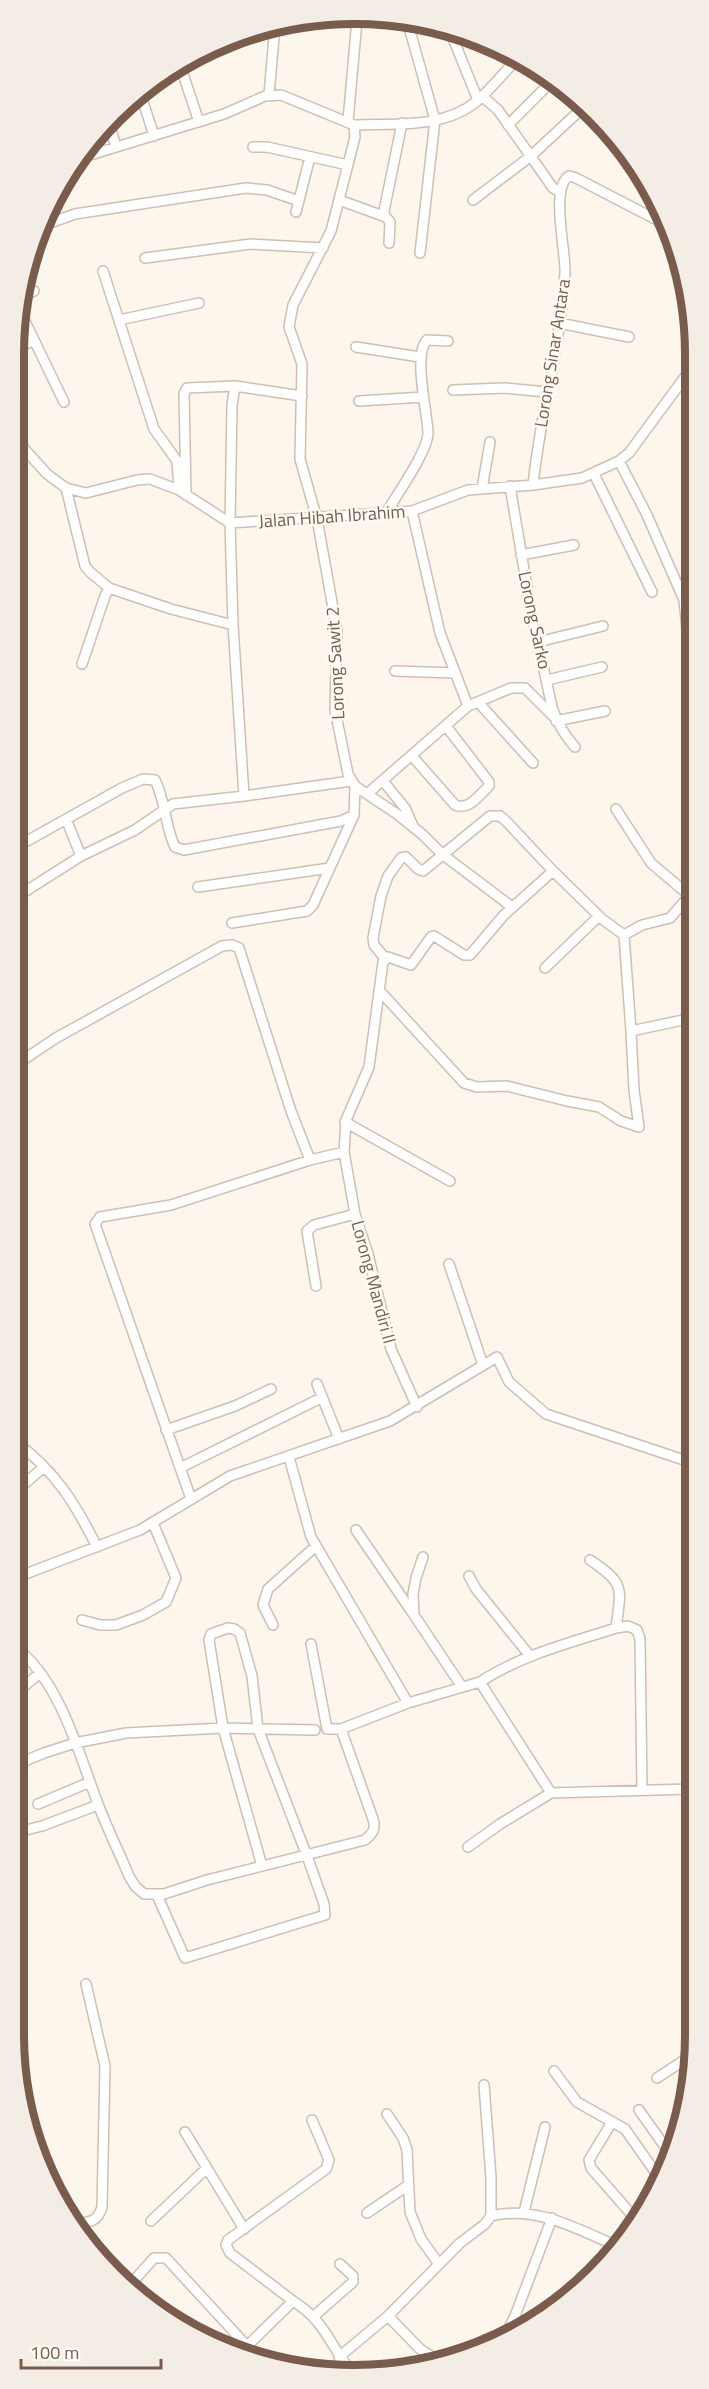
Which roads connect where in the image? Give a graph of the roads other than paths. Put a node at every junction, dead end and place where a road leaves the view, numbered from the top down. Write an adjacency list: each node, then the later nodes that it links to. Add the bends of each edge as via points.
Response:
1 (357, 24): 14 (street, Lorong Sawit 2)
2 (409, 29): 12 (street)
3 (274, 34): 8 (street)
4 (454, 40): 9 (street)
5 (510, 63): 9 (street)
6 (182, 72): 13 (street)
7 (547, 86): 16 (street)
8 (269, 95): 13 (street); 14 (street, via 281,95)
9 (480, 98): 12 (street, via 460,112); 16 (street, via 495,107)
10 (143, 101): 18 (street)
11 (575, 115): 22 (street)
12 (435, 120): 15 (street); 35 (street)
13 (199, 122): 18 (street)
14 (351, 123): 15 (street); 24 (street, Lorong Sawit 2, via 356,130)
15 (402, 123): 30 (street)
16 (508, 125): 22 (street)
17 (111, 131): 19 (street)
18 (154, 136): 19 (street)
19 (116, 147): 21 (street)
20 (253, 147): 23 (street)
21 (91, 154)
22 (531, 156): 25 (street); 27 (street)
23 (310, 157): 24 (street); 28 (street)
24 (348, 165): 26 (street, Lorong Sawit 2)
25 (560, 192): 31 (street, via 565,179 573,177); 43 (street, Lorong Sinar Antara, via 565,254)
26 (339, 200): 30 (street); 34 (street, Lorong Sawit 2)
27 (473, 200)
28 (299, 201): 29 (street); 32 (street, via 267,190 246,188 75,214)
29 (296, 212)
30 (383, 216): 33 (street, via 390,222)
31 (655, 219)
32 (52, 222)
33 (389, 243)
34 (323, 248): 36 (street, via 251,244); 54 (street, Lorong Sawit 2, via 290,315 291,336 302,364)
35 (420, 253)
36 (145, 258)
37 (103, 271): 41 (street)
38 (33, 291): 39 (street)
39 (30, 292)
40 (199, 303): 41 (street)
41 (119, 320): 66 (street, via 154,429 177,461)
42 (26, 323): 45 (street)
43 (559, 323): 44 (street); 53 (street, Lorong Sinar Antara)
44 (628, 337)
45 (34, 340): 47 (street); 57 (street)
46 (448, 341): 49 (street, via 427,340)
47 (24, 345)
48 (356, 347): 49 (street)
49 (420, 357): 55 (street)
50 (685, 377): 60 (street, Jalan Hibah Ibrahim)
51 (235, 386): 54 (street); 66 (street, via 187,388); 70 (street)
52 (453, 390): 53 (street, via 504,388)
53 (547, 392): 62 (street, Lorong Sinar Antara)
54 (302, 396): 69 (street, Lorong Sawit 2, via 300,459)
55 (424, 397): 56 (street); 68 (street, via 426,445)
56 (359, 401)
57 (64, 402)
58 (490, 442): 65 (street)
59 (24, 448): 64 (street)
60 (619, 461): 61 (street, Jalan Hibah Ibrahim); 75 (street, via 647,515)
61 (594, 474): 62 (street, Jalan Hibah Ibrahim); 74 (street)
62 (533, 485): 63 (street, Jalan Hibah Ibrahim)
63 (510, 486): 65 (street, Jalan Hibah Ibrahim); 72 (street, Lorong Sarko)
64 (66, 488): 66 (street, via 86,493 150,479); 73 (street, via 85,566)
65 (482, 489): 67 (street, Jalan Hibah Ibrahim, via 468,490)
66 (182, 492): 70 (street)
67 (412, 511): 68 (street, Jalan Hibah Ibrahim); 82 (street, via 440,633)
68 (385, 515): 69 (street, Jalan Hibah Ibrahim)
69 (317, 519): 70 (street, Jalan Hibah Ibrahim); 93 (street, Lorong Sawit 2, via 337,630 335,710)
70 (230, 523): 76 (street)
71 (574, 545): 72 (street)
72 (521, 555): 78 (street, Lorong Sarko)
73 (109, 588): 76 (street); 79 (street)
74 (652, 592)
75 (685, 610)
76 (233, 625): 95 (street)
77 (603, 626): 78 (street)
78 (538, 642): 83 (street, Lorong Sarko)
79 (82, 664)
80 (602, 667): 83 (street)
81 (395, 671): 82 (street)
82 (455, 673): 85 (street)
83 (547, 680): 87 (street, Lorong Sarko)
84 (478, 702): 85 (street); 87 (street, via 525,688); 91 (street)
85 (468, 706): 88 (street)
86 (605, 711): 87 (street)
87 (556, 720): 89 (street, Lorong Sarko)
88 (446, 726): 90 (street); 90 (street, via 489,782 468,806 455,805)
89 (575, 747)
90 (412, 756): 92 (street)
91 (533, 763)
92 (383, 781): 94 (street); 100 (street, via 405,808)
93 (353, 783): 94 (street); 95 (street); 98 (street, Lorong Sawit 2)
94 (367, 794): 100 (street)
95 (244, 796): 96 (street)
96 (165, 807): 98 (street, via 171,840 175,847 184,850 341,821); 99 (street, via 155,780 143,779); 103 (street, via 135,830)
97 (616, 808): 107 (street, via 651,863)
98 (354, 815): 104 (street)
99 (66, 819): 101 (street); 103 (street)
100 (414, 828): 102 (street)
101 (24, 843)
102 (442, 854): 105 (street, via 490,816 500,816); 110 (street); 114 (street, via 423,871 403,857 388,876 373,938)
103 (81, 856): 108 (street)
104 (330, 868): 106 (street); 112 (street, via 307,911)
105 (553, 871): 110 (street); 111 (street)
106 (198, 887)
107 (685, 891)
108 (24, 892)
109 (685, 902): 113 (street, via 670,918 642,925)
110 (512, 907): 114 (street, via 470,955 434,936 411,965)
111 (599, 916): 113 (street); 115 (street)
112 (232, 923)
113 (624, 935): 118 (street)
114 (385, 958): 116 (street)
115 (545, 968)
116 (379, 990): 118 (street, via 464,1083 477,1087 507,1086 599,1107 639,1127); 120 (street, via 368,1072)
117 (685, 1018): 118 (street)
118 (631, 1031)
119 (24, 1059): 122 (street, via 222,946 232,945 238,948)
120 (345, 1122): 121 (street, Lorong Mandiri II); 123 (street)
121 (344, 1152): 122 (street); 124 (street, Lorong Mandiri II)
122 (310, 1160): 132 (street, via 171,1205 96,1220)
123 (450, 1181)
124 (355, 1214): 126 (street, via 314,1225 307,1231); 131 (street, Lorong Mandiri II, via 391,1349)
125 (449, 1264): 127 (street)
126 (316, 1286)
127 (483, 1365): 131 (street); 136 (street, via 497,1357 509,1382 552,1417)
128 (317, 1384): 130 (street)
129 (271, 1389): 132 (street)
130 (321, 1398): 133 (street); 138 (street)
131 (417, 1407): 133 (street)
132 (166, 1430): 138 (street)
133 (339, 1439): 135 (street)
134 (24, 1449): 137 (street)
135 (289, 1457): 140 (street, via 230,1476); 143 (street)
136 (685, 1460)
137 (44, 1467): 139 (street); 144 (street, via 78,1508)
138 (180, 1468): 140 (street)
139 (24, 1484)
140 (191, 1500): 141 (street)
141 (153, 1523): 144 (street); 150 (street, via 176,1578 166,1602 116,1625)
142 (356, 1530): 149 (street)
143 (316, 1546): 151 (street, via 268,1589 263,1605); 160 (street)
144 (97, 1547): 147 (street)
145 (423, 1557): 149 (street, via 413,1594)
146 (590, 1560): 152 (street, via 618,1582)
147 (24, 1575)
148 (469, 1576): 155 (street)
149 (414, 1615): 159 (street)
150 (82, 1620)
151 (273, 1625)
152 (616, 1628): 155 (street); 169 (street, via 628,1626 638,1630 640,1639)
153 (310, 1644): 163 (street, via 327,1729)
154 (24, 1656): 156 (street)
155 (530, 1656): 157 (street)
156 (40, 1673): 158 (street); 165 (street, via 56,1697)
157 (480, 1682): 159 (street); 170 (street)
158 (24, 1686)
159 (462, 1687): 160 (street)
160 (408, 1703): 163 (street)
161 (223, 1728): 162 (street); 162 (street, via 209,1640 211,1634 228,1628 240,1633 252,1676); 165 (street, via 126,1733); 176 (street)
162 (258, 1729): 164 (street); 175 (street)
163 (341, 1729): 175 (street, via 375,1827 365,1840)
164 (315, 1730)
165 (75, 1743): 166 (street); 167 (street)
166 (24, 1761)
167 (90, 1782): 171 (street); 172 (street)
168 (685, 1789): 169 (street)
169 (642, 1790): 170 (street)
170 (551, 1793): 174 (street)
171 (38, 1804)
172 (98, 1805): 173 (street); 177 (street, via 135,1886 144,1894)
173 (24, 1831)
174 (468, 1847)
175 (307, 1856): 176 (street); 177 (street, via 325,1915 185,1958)
176 (262, 1866): 177 (street)
177 (157, 1895)
178 (86, 1984): 199 (street, via 105,2066 102,2207 94,2221)
179 (684, 2061): 181 (street)
180 (554, 2070): 186 (street, via 577,2102)
181 (657, 2078)
182 (484, 2085): 196 (street)
183 (639, 2110): 189 (street)
184 (387, 2114): 192 (street, via 407,2150)
185 (312, 2120): 200 (street, via 329,2160 326,2169)
186 (612, 2122): 191 (street, via 626,2129); 195 (street, via 589,2160 591,2168)
187 (544, 2127): 193 (street)
188 (185, 2132): 190 (street)
189 (665, 2147)
190 (207, 2168): 198 (street); 200 (street)
191 (655, 2172)
192 (407, 2186): 194 (street); 203 (street, via 410,2212 421,2240)
193 (524, 2212): 196 (street); 197 (street)
194 (367, 2213)
195 (631, 2214)
196 (491, 2216): 203 (street)
197 (552, 2218): 201 (street); 208 (street)
198 (151, 2221)
199 (83, 2223)
200 (244, 2229): 205 (street, via 228,2240 227,2248)
201 (611, 2243)
202 (340, 2264): 206 (street, via 353,2276 353,2282)
203 (439, 2264): 207 (street)
204 (133, 2279): 209 (street, via 154,2258 166,2258)
205 (293, 2301): 206 (street); 210 (street)
206 (314, 2316): 212 (street)
207 (388, 2316): 211 (street); 212 (street)
208 (510, 2326)
209 (240, 2344)
210 (247, 2346)
211 (431, 2356)
212 (339, 2357): 213 (street)
213 (345, 2365)

